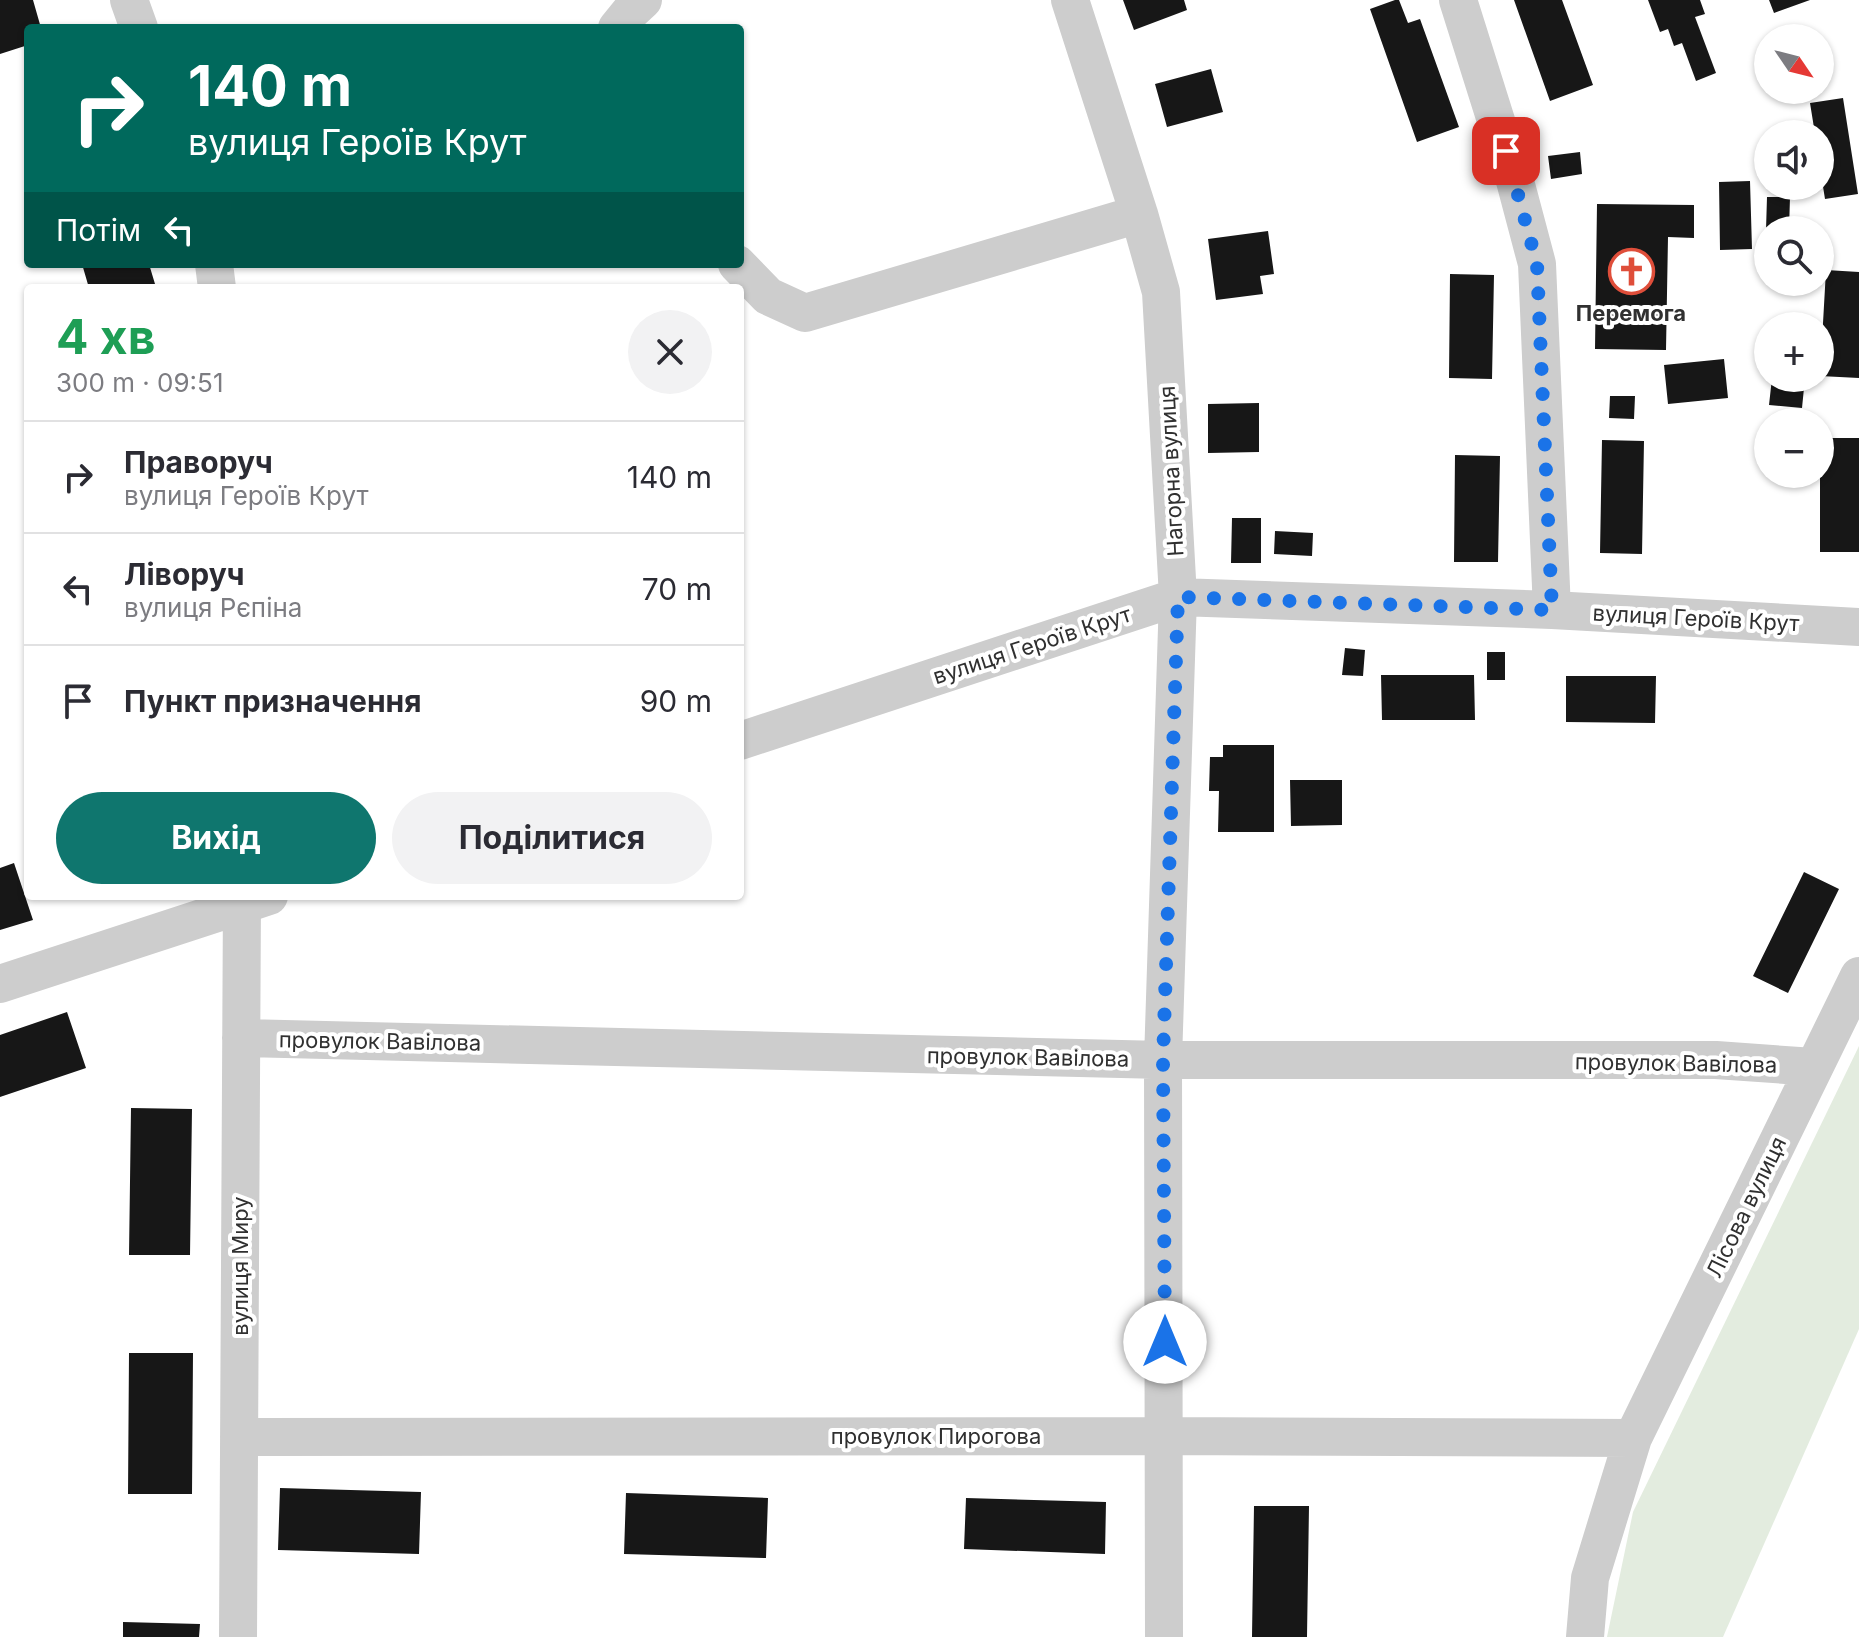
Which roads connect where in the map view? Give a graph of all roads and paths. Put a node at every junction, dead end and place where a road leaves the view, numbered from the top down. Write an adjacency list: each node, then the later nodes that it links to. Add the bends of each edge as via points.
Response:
1 (129, 0): 5 (street)
2 (643, 0): 6 (street)
3 (1070, 0): 7 (street, Нагорна вулиця)
4 (1458, 0): 10 (street, via 1537,264)
5 (138, 24)
6 (620, 24)
7 (1139, 214): 8 (street, via 805,313 768,296); 9 (street, Нагорна вулиця, via 1161,292)
8 (741, 268)
9 (1178, 597): 10 (street, вулиця Героїв Крут); 12 (street, вулиця Героїв Крут); 18 (street, Нагорна вулиця)
10 (1552, 610): 11 (street, вулиця Героїв Крут)
11 (1859, 627)
12 (744, 740)
13 (248, 900): 16 (street)
14 (251, 900): 17 (street, вулиця Миру)
15 (1859, 976): 19 (street, Лісова вулиця)
16 (0, 984)
17 (241, 1038): 18 (street, провулок Вавілова); 21 (street, вулиця Миру)
18 (1163, 1060): 19 (street, провулок Вавілова, via 1716,1060); 20 (street, Нагорна вулиця)
19 (1814, 1067): 22 (street, Лісова вулиця)
20 (1165, 1436): 21 (street, провулок Пирогова); 22 (street, провулок Пирогова); 24 (street, Нагорна вулиця)
21 (239, 1437): 23 (street, вулиця Миру)
22 (1633, 1438): 25 (street, Лісова вулиця, via 1590,1578)
23 (238, 1637)
24 (1164, 1637)
25 (1585, 1637)

